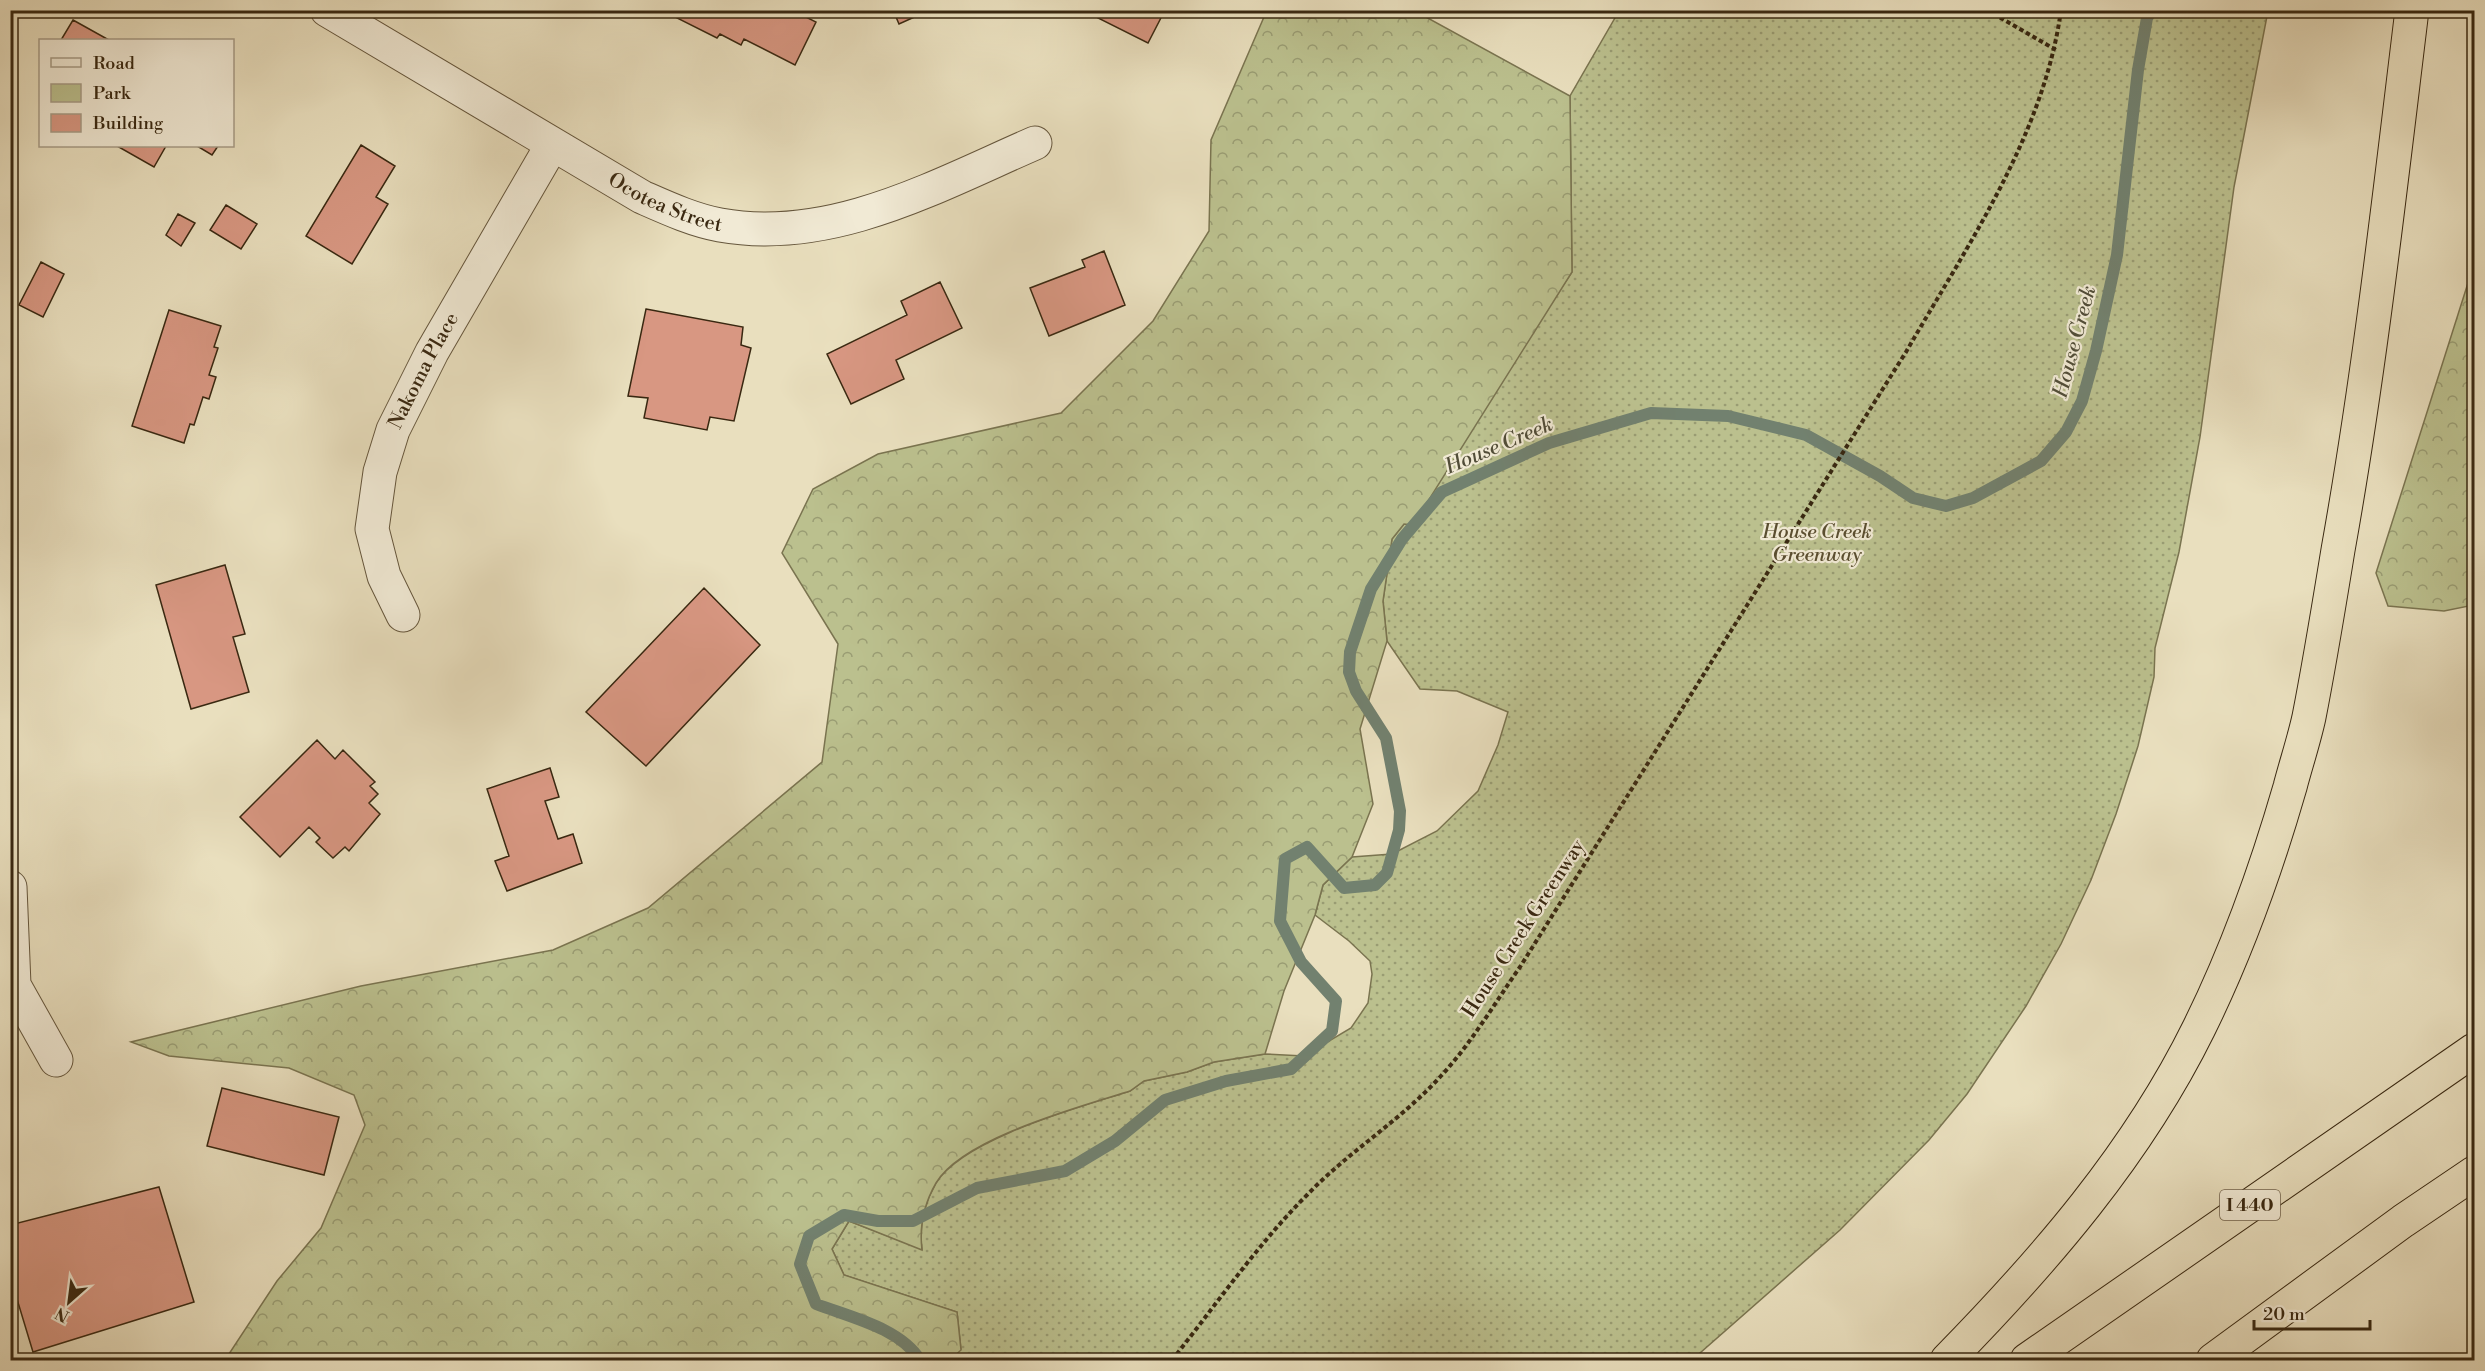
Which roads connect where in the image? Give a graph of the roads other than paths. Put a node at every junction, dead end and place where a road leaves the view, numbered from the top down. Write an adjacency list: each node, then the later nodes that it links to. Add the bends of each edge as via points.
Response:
1 (327, 10): 4 (street, Ocotea Street)
2 (2412, 10): 12 (highway, via 2354,460 2308,720 2273,844 2240,939 2198,1030 2138,1133 2009,1297)
3 (1035, 143): 4 (street, Ocotea Street, via 886,207 833,222 770,229 720,225 680,213 642,197)
4 (552, 145): 5 (street, Nakoma Place, via 432,352 393,430 380,472 372,530 384,576)
5 (403, 615)
6 (10, 886): 8 (street, via 14,985)
7 (2475, 1050): 13 (highway, I 440)
8 (56, 1060)
9 (2475, 1173): 11 (highway)
10 (2475, 1194): 11 (highway)
11 (2403, 1221): 14 (highway)
12 (1947, 1360)
13 (2027, 1360)
14 (2213, 1360)

